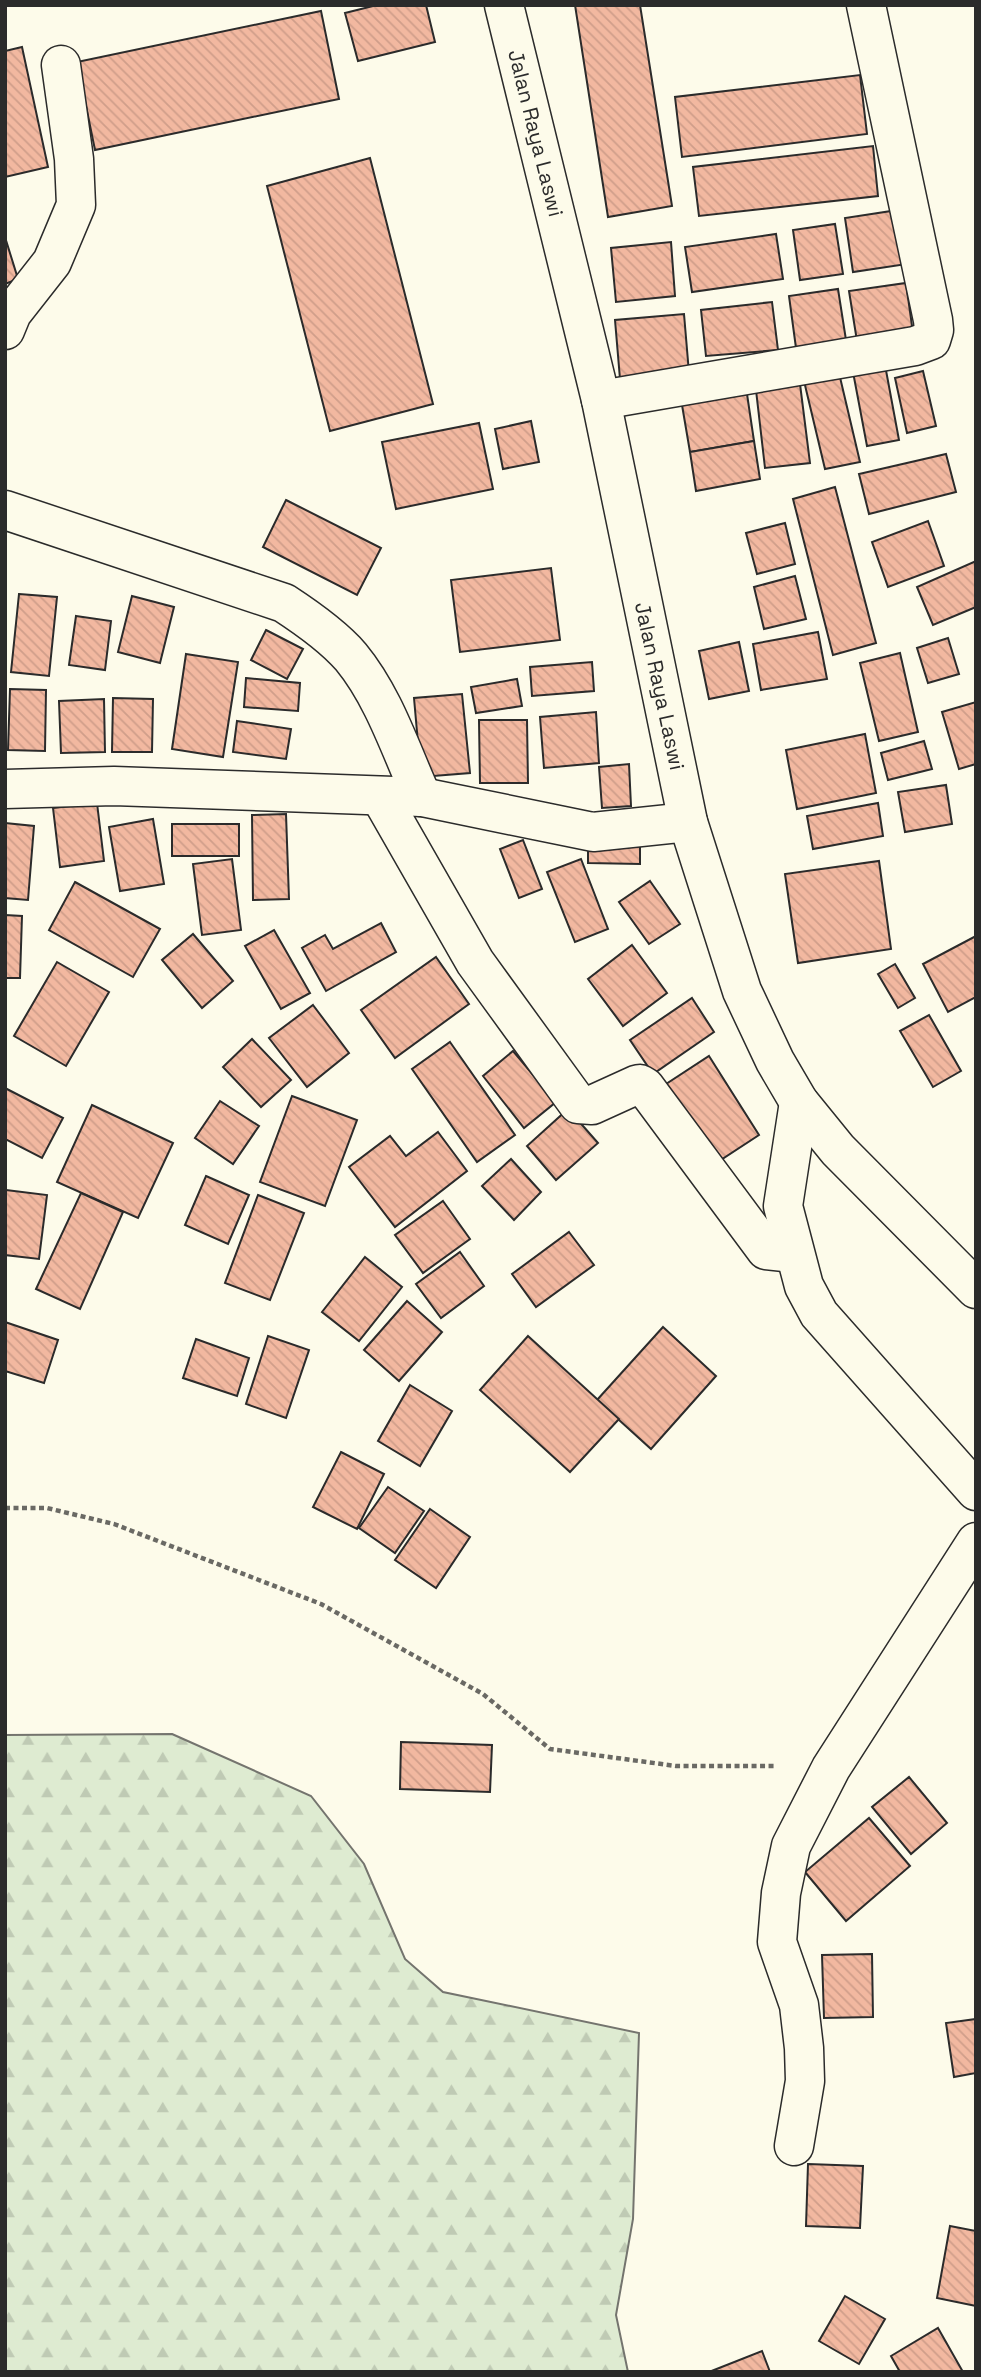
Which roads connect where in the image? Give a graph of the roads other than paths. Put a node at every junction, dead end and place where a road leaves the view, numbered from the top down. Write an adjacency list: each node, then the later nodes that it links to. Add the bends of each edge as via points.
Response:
1 (504, 5): 5 (street, Jalan Raya Laswi)
2 (866, 5): 5 (street, via 933,320 931,340)
3 (61, 65): 4 (street, via 76,205 52,262 12,313)
4 (5, 330)
5 (601, 400): 10 (street, Jalan Raya Laswi)
6 (5, 510): 9 (street, via 284,603 310,620 351,657 366,680)
7 (5, 789): 8 (street, via 114,786)
8 (380, 796): 9 (street); 12 (street, via 475,962 578,1104 592,1105 636,1085 645,1087 766,1250)
9 (422, 797): 10 (street, via 593,832)
10 (688, 822): 11 (street, Jalan Raya Laswi, via 742,991)
11 (799, 1102): 12 (street, via 783,1206); 13 (street, Jalan Raya Laswi, via 838,1150)
12 (794, 1253): 14 (street, via 819,1314)
13 (976, 1289)
14 (976, 1491)
15 (976, 1542): 16 (street, via 831,1768 790,1846 777,1942 799,2005 804,2049 805,2081)
16 (794, 2146)

